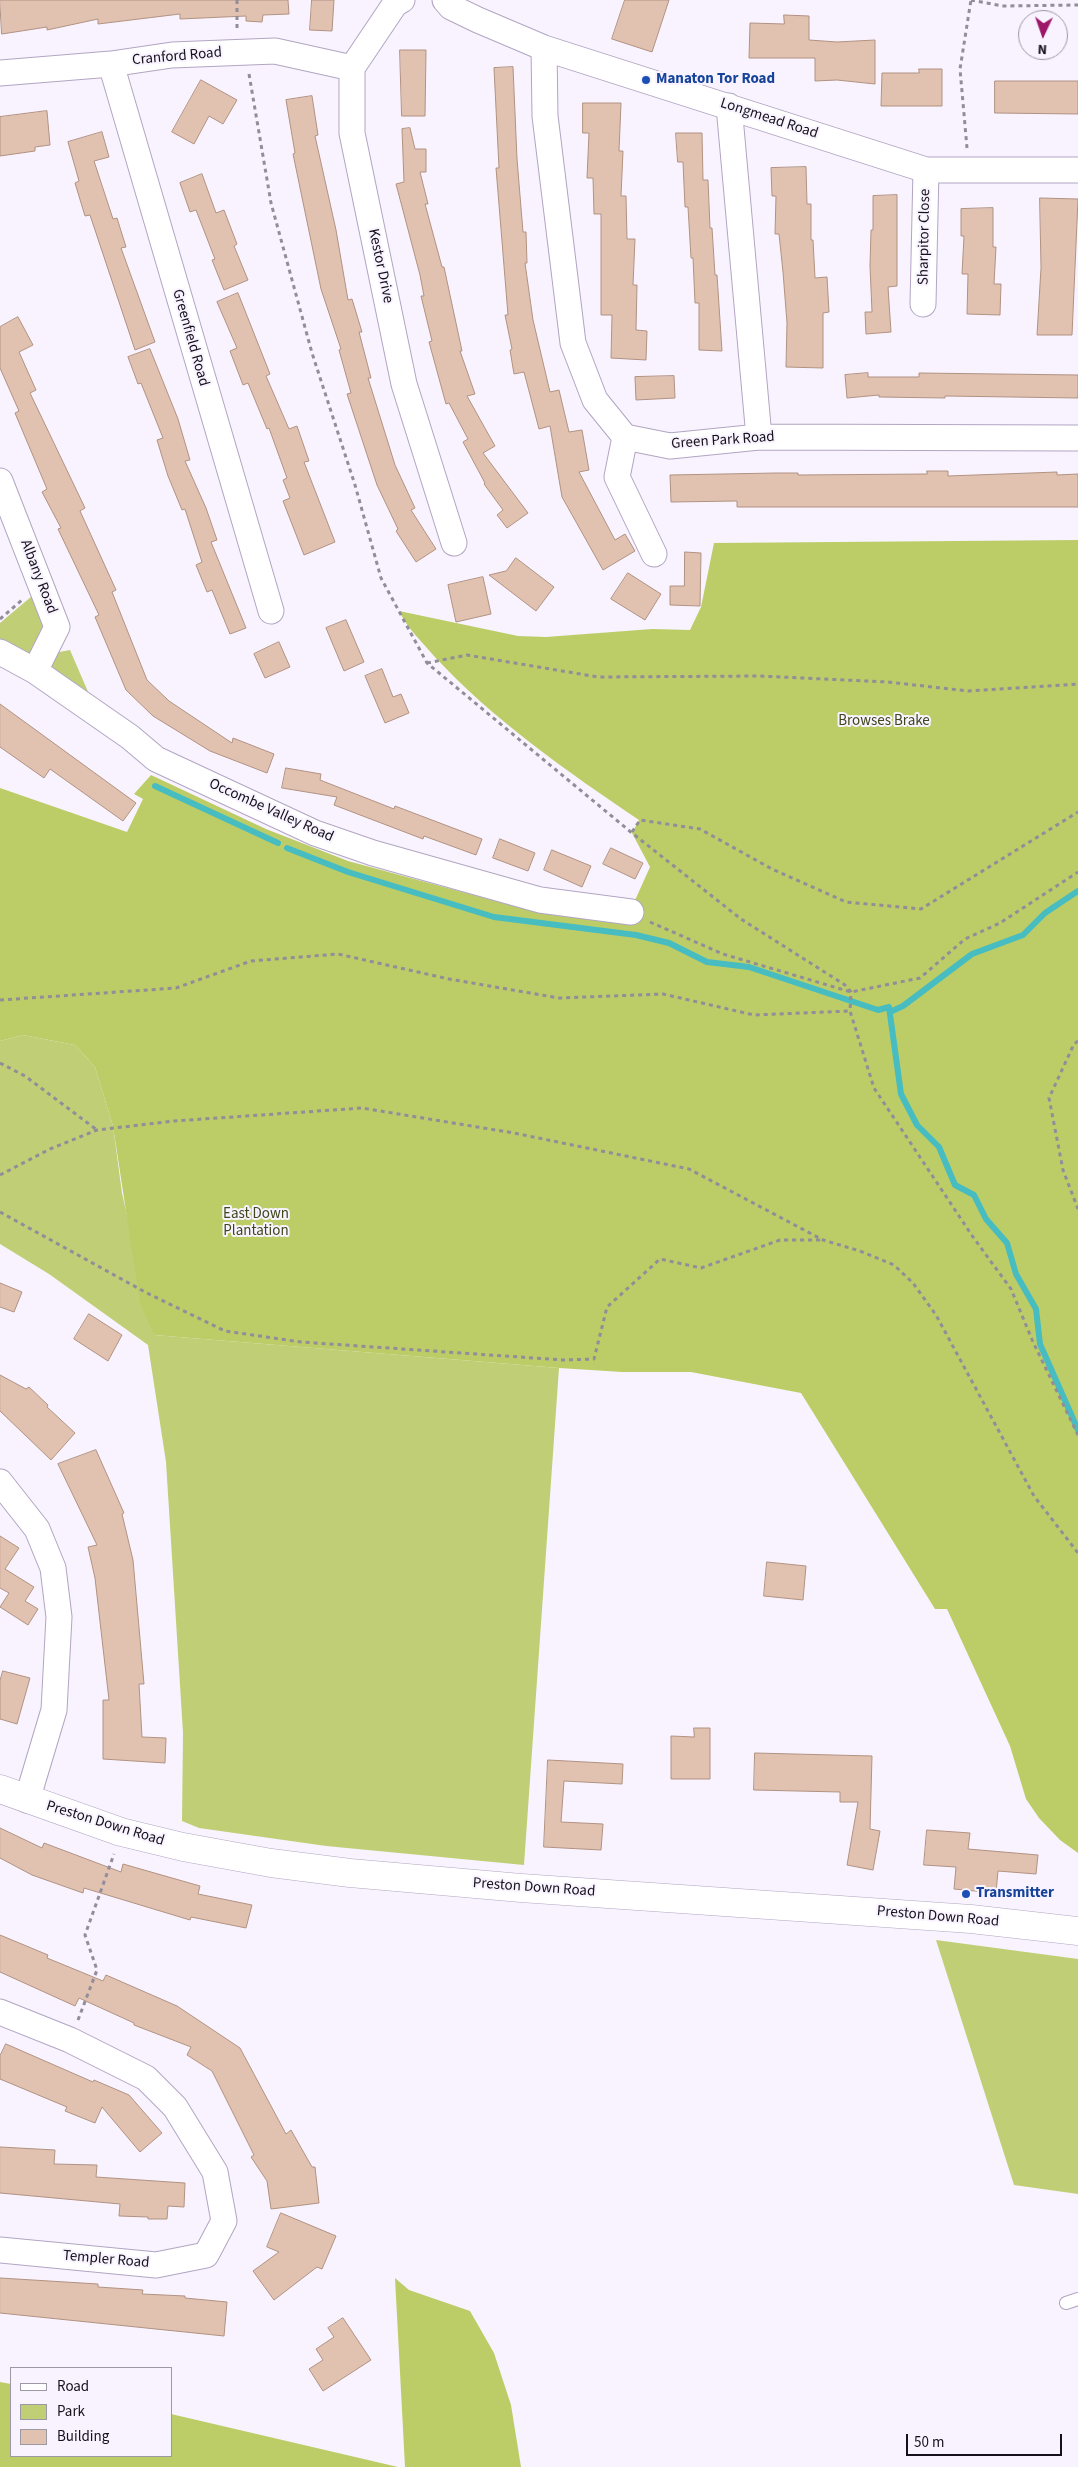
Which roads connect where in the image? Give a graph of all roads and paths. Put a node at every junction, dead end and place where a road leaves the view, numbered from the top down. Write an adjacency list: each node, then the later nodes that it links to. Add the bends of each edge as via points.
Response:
1 (237, 0): 7 (path, via 237,30)
2 (402, 0): 9 (street, via 395,4)
3 (445, 0): 6 (street, Longmead Road, via 451,7)
4 (971, 0): 5 (path, via 1002,6); 13 (path, via 960,69)
5 (1078, 5)
6 (544, 48): 11 (street, Longmead Road); 16 (street, via 545,116 574,343 595,400)
7 (245, 51): 8 (street, Cranford Road, via 172,55); 9 (street, Cranford Road, via 275,51); 26 (path, via 271,204 312,353 381,578)
8 (111, 64): 10 (street, Cranford Road); 23 (street, Greenfield Road)
9 (352, 68): 20 (street, Kestor Drive, via 352,133 404,384)
10 (0, 73)
11 (729, 106): 12 (street, Longmead Road); 17 (street)
12 (926, 170): 13 (street, Longmead Road); 15 (street, Sharpitor Close)
13 (968, 170): 14 (street, Longmead Road)
14 (1078, 170)
15 (923, 304)
16 (625, 437): 17 (street, Green Park Road, via 670,446); 21 (street, via 617,477)
17 (759, 437): 18 (street, Green Park Road)
18 (1078, 438)
19 (0, 481): 27 (street, Albany Road, via 57,627)
20 (454, 543)
21 (654, 554)
22 (24, 598): 24 (path)
23 (271, 611)
24 (0, 619)
25 (0, 652): 27 (street, Occombe Valley Road)
26 (427, 663): 28 (path, via 467,655 598,676 760,676 888,682 968,691); 30 (path)
27 (35, 671): 32 (street, Occombe Valley Road, via 156,759 315,833 373,853 540,900)
28 (1078, 684)
29 (1078, 812): 30 (path, via 921,909 846,902 772,870 700,830 640,820)
30 (632, 832): 33 (path, via 741,919 845,985)
31 (1078, 872): 33 (path, via 1000,923 966,939 920,978)
32 (630, 912): 33 (path, via 723,954)
33 (851, 992): 35 (path)
34 (0, 1000): 35 (path, via 176,988 251,961 338,954 449,979 559,998 663,994 754,1016)
35 (850, 1011): 43 (path, via 874,1088 972,1237 1011,1289)
36 (1078, 1041): 40 (path, via 1049,1098 1063,1170)
37 (0, 1063): 38 (path, via 26,1076)
38 (97, 1130): 39 (path, via 50,1149); 42 (path, via 174,1121 362,1108 514,1133 689,1169)
39 (0, 1175)
40 (1078, 1209)
41 (0, 1212): 42 (path, via 145,1292 225,1331 301,1342 563,1360 594,1359 607,1307 660,1259 701,1268 780,1240)
42 (823, 1240): 45 (path, via 894,1265 913,1283 936,1315 1034,1496)
43 (1078, 1435)
44 (0, 1482): 47 (street, via 37,1529 53,1568 59,1617 54,1710)
45 (1078, 1553)
46 (0, 1789): 47 (street, Preston Down Road)
47 (27, 1800): 48 (street, Preston Down Road)
48 (121, 1832): 49 (street, Preston Down Road, via 271,1863 350,1873 521,1888 971,1918); 51 (path, via 85,1935 97,1970)
49 (1078, 1931)
50 (0, 2012): 51 (street, Templer Road)
51 (70, 2040): 52 (street, Templer Road, via 146,2078 175,2107 215,2172 224,2221 206,2255 156,2265)
52 (0, 2250)

